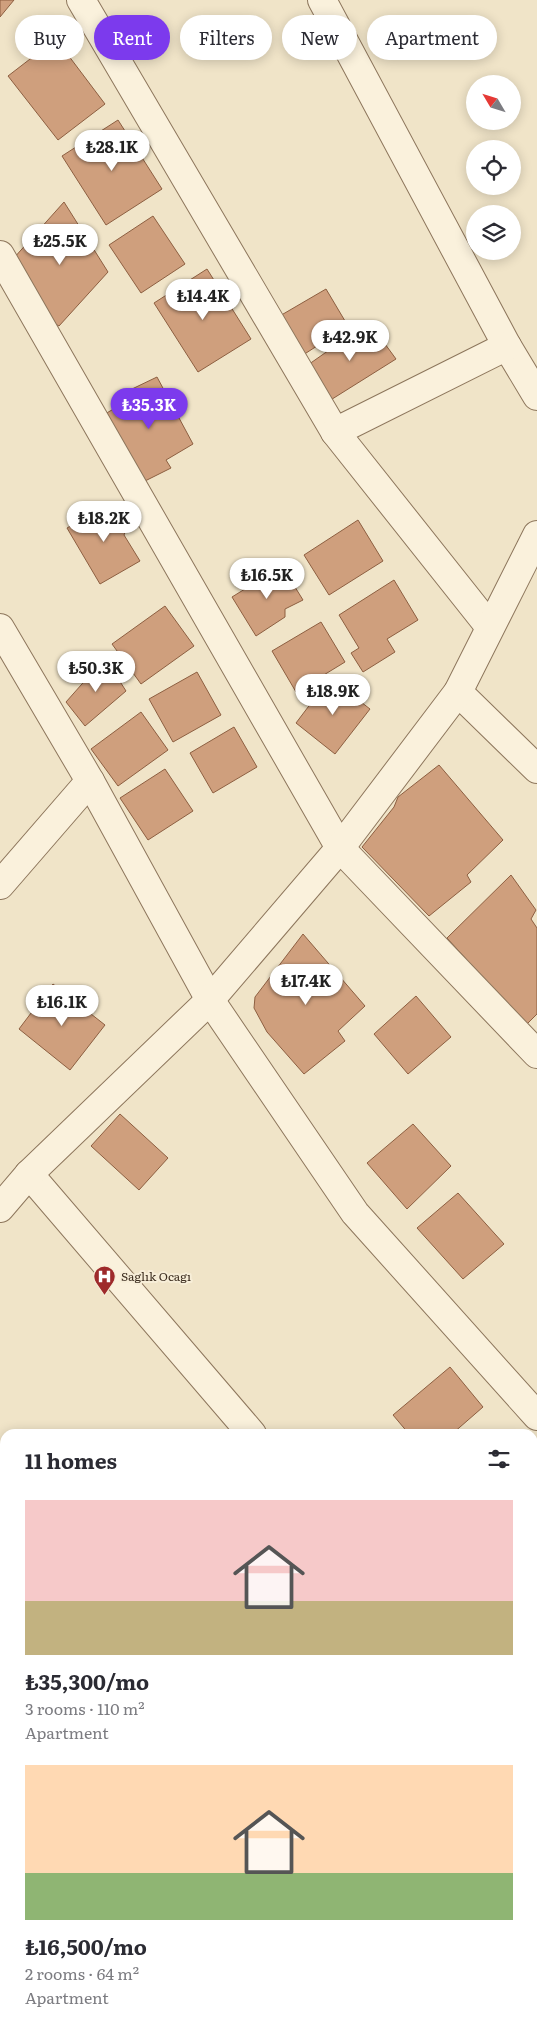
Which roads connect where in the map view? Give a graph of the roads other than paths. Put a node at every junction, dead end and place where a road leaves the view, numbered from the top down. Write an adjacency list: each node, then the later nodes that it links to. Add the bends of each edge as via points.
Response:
1 (82, 0): 6 (street)
2 (322, 0): 4 (street)
3 (0, 255): 13 (street)
4 (507, 346): 5 (street); 6 (street)
5 (537, 396)
6 (335, 432): 8 (street)
7 (537, 535): 8 (street)
8 (490, 626): 10 (street)
9 (0, 628): 12 (street)
10 (458, 692): 11 (street); 13 (street)
11 (537, 768)
12 (90, 781): 14 (street); 15 (street)
13 (340, 848): 15 (street); 16 (street)
14 (0, 886)
15 (210, 1000): 17 (street); 19 (street, via 355,1213)
16 (537, 1054)
17 (29, 1174): 18 (street); 20 (street)
18 (0, 1208)
19 (537, 1416)
20 (248, 1429)

